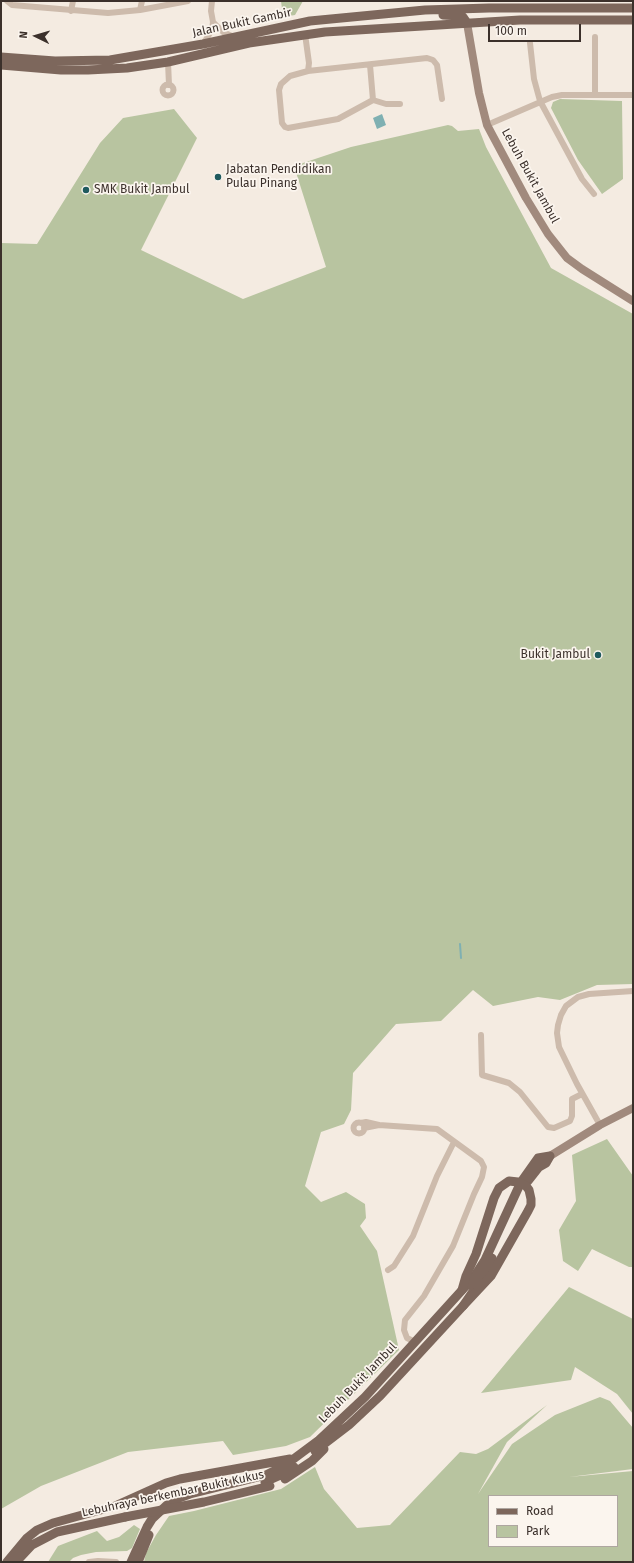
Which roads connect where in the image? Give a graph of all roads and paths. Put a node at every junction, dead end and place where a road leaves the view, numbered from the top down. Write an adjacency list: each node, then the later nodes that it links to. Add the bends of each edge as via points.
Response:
1 (7, 1): 10 (street, via 12,5)
2 (73, 1): 10 (street)
3 (142, 1): 8 (street)
4 (188, 1): 8 (street)
5 (212, 1): 12 (street)
6 (489, 8): 7 (main road, Jalan Bukit Gambir); 9 (main road, Jalan Bukit Gambir); 13 (main road, via 470,16)
7 (633, 8)
8 (140, 10): 10 (street, via 108,13)
9 (425, 10): 13 (main road, via 431,15 460,16); 16 (main road, Jalan Bukit Gambir, via 310,21)
10 (71, 11)
11 (633, 20): 13 (main road, Jalan Bukit Gambir, via 549,19)
12 (213, 22): 16 (street, via 223,32); 18 (street, via 210,34)
13 (467, 23): 14 (main road, Jalan Bukit Gambir); 31 (main road, Lebuh Bukit Jambul, via 479,93)
14 (303, 35): 20 (main road, Jalan Bukit Gambir); 23 (street, via 309,63)
15 (595, 36): 25 (street)
16 (234, 37): 18 (main road, Jalan Bukit Gambir)
17 (530, 43): 29 (street, via 534,79)
18 (203, 44): 19 (main road, Jalan Bukit Gambir, via 110,60 55,61)
19 (1, 57)
20 (168, 62): 21 (main road, Jalan Bukit Gambir, via 88,70); 24 (street)
21 (1, 65)
22 (370, 65): 23 (street); 27 (street, via 427,58 433,60 437,65); 28 (street)
23 (308, 71): 28 (street, via 290,76 281,84 279,90 282,123 285,127 338,119)
24 (169, 85)
25 (595, 94): 26 (street); 29 (street, via 552,96)
26 (633, 95)
27 (442, 99)
28 (373, 100): 30 (street, via 386,104)
29 (540, 101): 31 (street); 32 (street, via 582,179)
30 (400, 104)
31 (488, 125): 33 (main road, Lebuh Bukit Jambul, via 523,194 557,247 582,269)
32 (594, 194)
33 (633, 301)
34 (633, 991): 36 (street, via 578,997 566,1006 561,1015 557,1033 559,1047)
35 (481, 1035): 36 (street, via 482,1076 509,1083 520,1092 548,1127 554,1128 570,1121 572,1099)
36 (582, 1094): 39 (street)
37 (633, 1108): 39 (main road, Lebuh Bukit Jambul)
38 (363, 1125): 40 (street, via 366,1122 432,1128 441,1131)
39 (600, 1125): 41 (main road, Lebuh Bukit Jambul)
40 (454, 1142): 42 (street, via 413,1236 394,1266); 45 (street, via 481,1161 484,1167 453,1246 424,1296 405,1320 404,1330 407,1338)
41 (550, 1156): 43 (main road, Lebuh Bukit Jambul, via 538,1158 530,1168 485,1260); 44 (main road, Lebuh Bukit Jambul, via 546,1163 532,1174 507,1221 485,1274)
42 (388, 1270)
43 (462, 1290): 44 (main road, bridge, via 499,1188 509,1181 526,1186 531,1194 531,1205 491,1276); 45 (main road, Lebuh Bukit Jambul)
44 (463, 1306): 46 (main road, Lebuh Bukit Jambul, via 380,1396)
45 (415, 1342): 47 (main road, Lebuh Bukit Jambul, via 365,1397)
46 (349, 1425): 49 (main road, Lebuhraya berkembar Bukit Kukus, bridge, via 312,1461 270,1486 57,1532 32,1545); 53 (main road, Lebuh Bukit Jambul, via 283,1474 264,1482 192,1499 170,1510 153,1528)
47 (299, 1456): 48 (main road, Lebuhraya berkembar Bukit Kukus, via 283,1461 180,1478 115,1506 53,1523 27,1538); 52 (main road, Lebuh Bukit Jambul, via 266,1475 190,1494 168,1504 152,1519)
48 (7, 1562)
49 (16, 1562)
50 (89, 1562): 51 (street)
51 (116, 1562)
52 (131, 1562)
53 (138, 1562)

